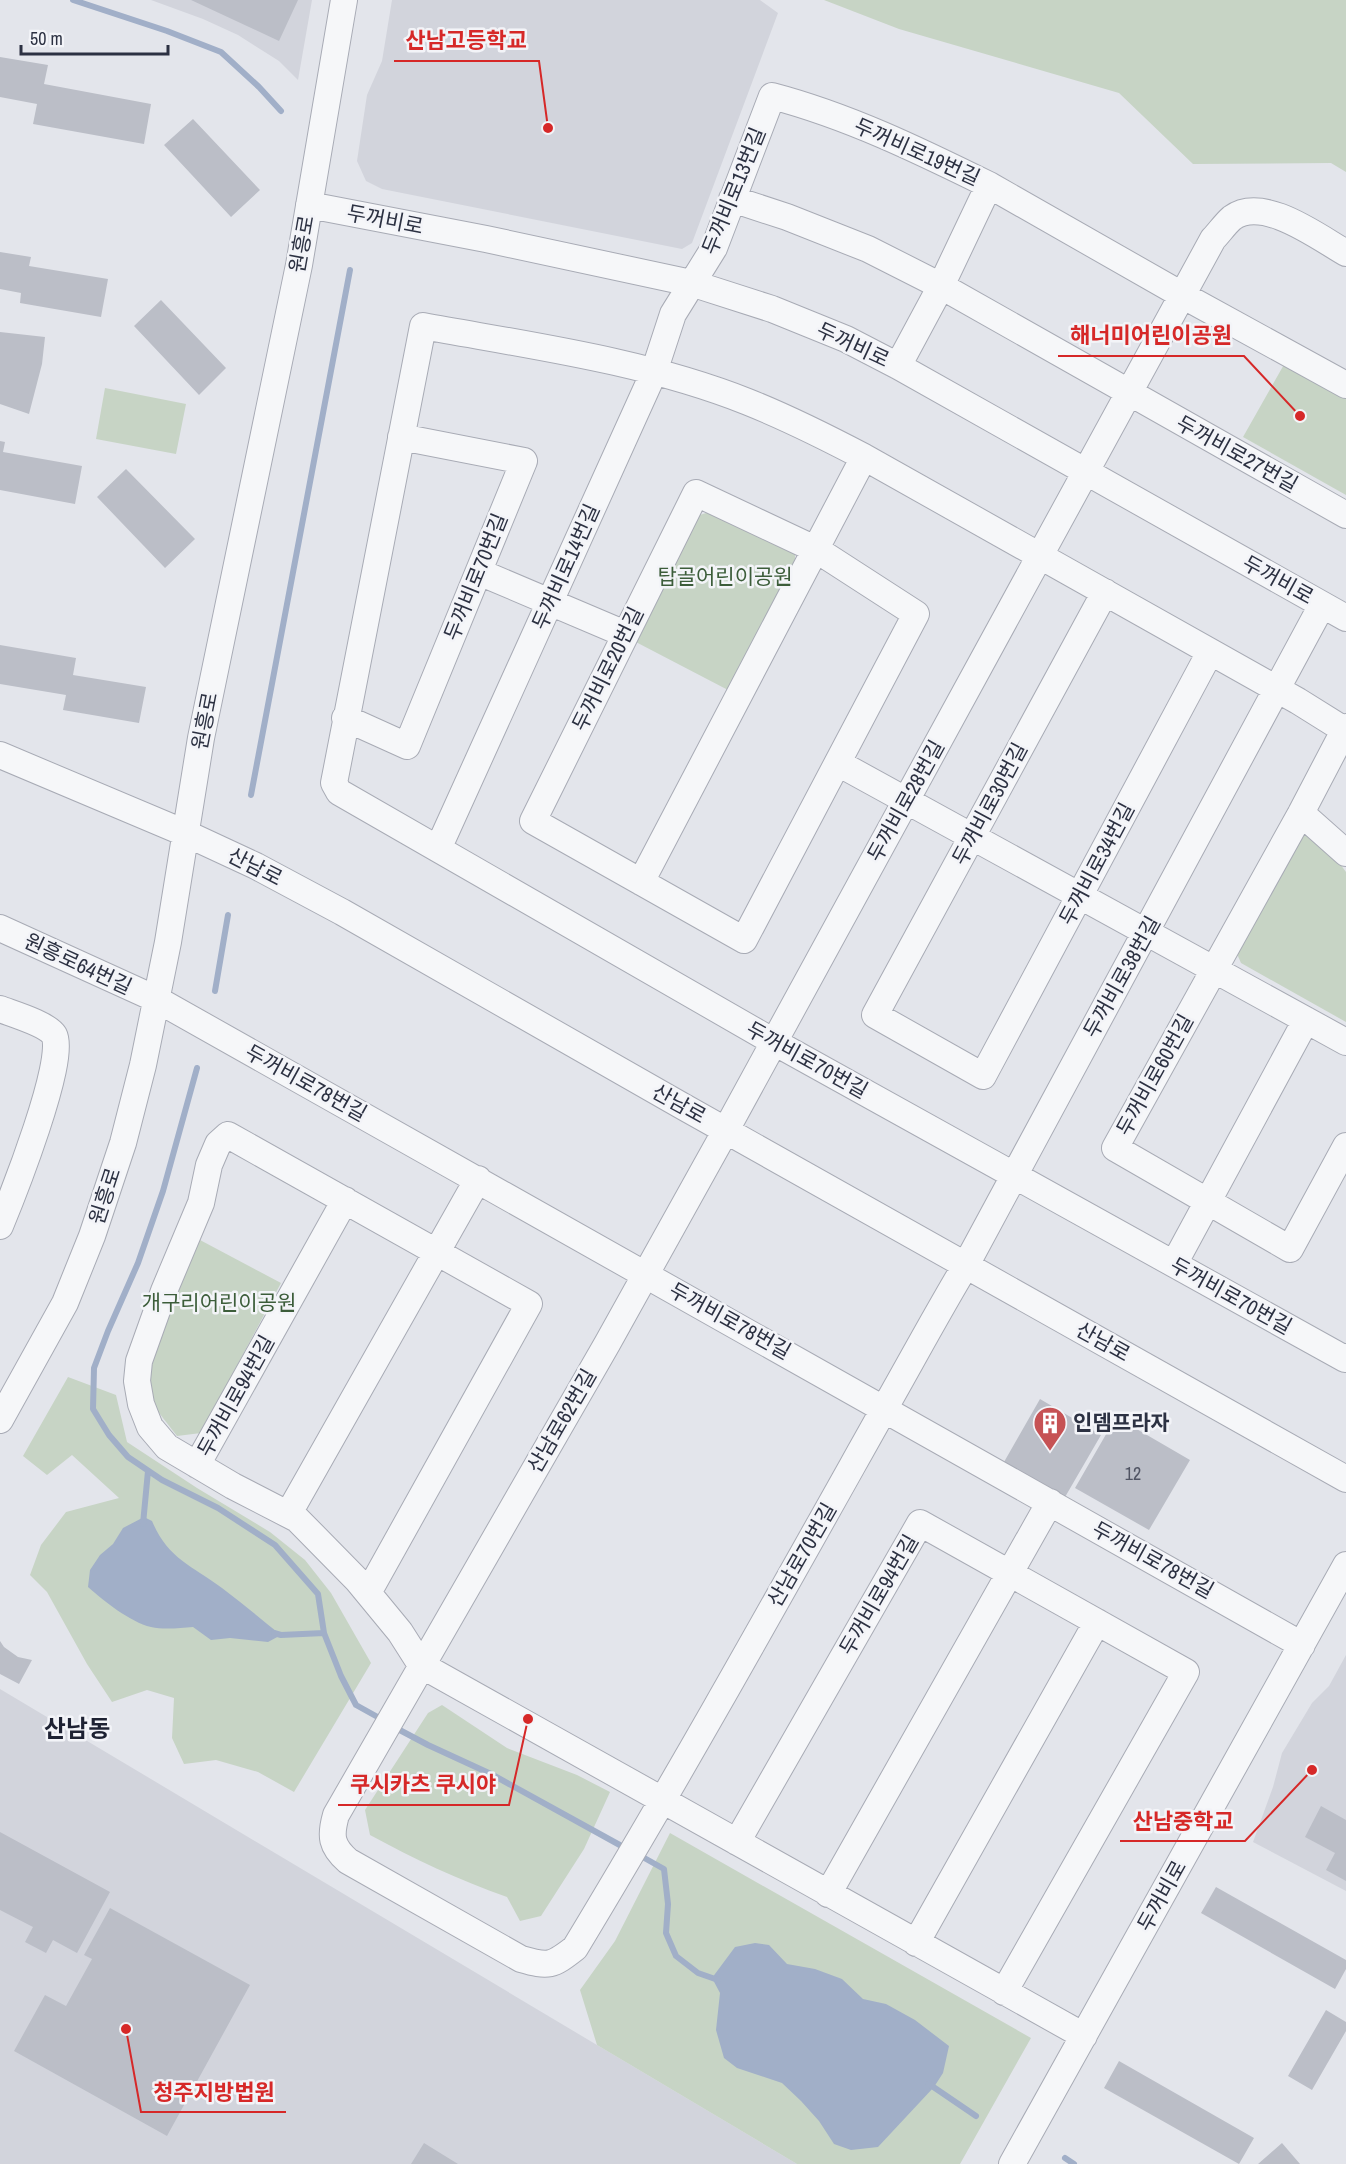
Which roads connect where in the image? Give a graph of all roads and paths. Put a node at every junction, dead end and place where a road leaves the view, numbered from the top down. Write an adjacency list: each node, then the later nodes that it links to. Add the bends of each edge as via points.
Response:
1 (344, 0): 5 (street, 원흥로)
2 (772, 96): 3 (street, 두꺼비로19번길, via 808,105 895,139); 4 (street, 두꺼비로13번길)
3 (989, 185): 8 (street, 두꺼비로19번길); 9 (street)
4 (732, 199): 7 (street, 두꺼비로13번길, via 714,248); 8 (street, via 868,249)
5 (309, 205): 7 (street, 두꺼비로); 34 (street, 원흥로)
6 (1346, 253): 9 (street, via 1269,212 1251,210 1232,218 1212,239)
7 (690, 283): 10 (street, 두꺼비로, via 846,339); 11 (street, 두꺼비로14번길, via 673,314)
8 (941, 286): 10 (street, 두꺼비로19번길); 13 (street, 두꺼비로27번길)
9 (1182, 295): 12 (street); 13 (street)
10 (898, 366): 16 (street, 두꺼비로)
11 (654, 372): 14 (street, 두꺼비로70번길, via 423,326); 15 (street, via 747,402); 22 (street, 두꺼비로14번길)
12 (1346, 385)
13 (1128, 393): 16 (street); 17 (street, 두꺼비로27번길)
14 (401, 437): 20 (street, 두꺼비로70번길, via 524,461); 28 (street, 두꺼비로70번길)
15 (864, 457): 18 (street); 19 (street)
16 (1086, 472): 19 (street, 두꺼비로28번길); 23 (street, 두꺼비로)
17 (1346, 515)
18 (817, 550): 25 (street, 두꺼비로20번길, via 696,493); 31 (street, 두꺼비로20번길, via 916,614); 38 (street)
19 (1040, 556): 21 (street); 32 (street, 두꺼비로28번길)
20 (478, 572): 22 (street); 28 (street, 두꺼비로70번길, via 407,746)
21 (1105, 592): 26 (street); 35 (street, 두꺼비로30번길)
22 (550, 602): 25 (street); 36 (street, 두꺼비로14번길)
23 (1322, 605): 24 (street, 두꺼비로); 27 (street, 두꺼비로38번길)
24 (1346, 618)
25 (625, 634): 38 (street, 두꺼비로20번길, via 533,821)
26 (1210, 652): 27 (street); 39 (street, 두꺼비로34번길)
27 (1277, 690): 29 (street); 41 (street, 두꺼비로38번길)
28 (345, 718): 36 (street, 두꺼비로70번길, via 334,783 339,792)
29 (1345, 729): 33 (street, 두꺼비로60번길)
30 (0, 755): 34 (street, 산남로)
31 (838, 763): 32 (street); 38 (street, 두꺼비로20번길, via 744,940)
32 (906, 800): 35 (street); 46 (street, 두꺼비로28번길)
33 (1301, 813): 37 (street); 42 (street, 두꺼비로60번길)
34 (185, 833): 43 (street, 원흥로); 49 (street, 산남로, via 342,912)
35 (972, 836): 39 (street); 48 (street, 두꺼비로30번길, via 875,1015)
36 (438, 849): 46 (street, 두꺼비로70번길)
37 (1346, 853)
38 (641, 882)
39 (1080, 896): 41 (street); 48 (street, 두꺼비로34번길)
40 (0, 928): 43 (street, 원흥로64번길)
41 (1146, 933): 42 (street); 51 (street, 두꺼비로38번길)
42 (1213, 970): 45 (street); 54 (street, 두꺼비로60번길, via 1115,1148)
43 (156, 999): 52 (street, 두꺼비로78번길); 61 (street, 원흥로, via 123,1143 92,1236 65,1303)
44 (0, 1009): 55 (street, via 43,1026 54,1035 57,1049 40,1120)
45 (1306, 1020): 47 (street); 54 (street)
46 (774, 1042): 49 (street, 두꺼비로28번길); 51 (street, 두꺼비로70번길)
47 (1346, 1042)
48 (983, 1076)
49 (726, 1131): 58 (street, 산남로); 59 (street, 산남로62번길)
50 (1346, 1146): 54 (street, 두꺼비로60번길, via 1290,1249)
51 (1014, 1176): 57 (street, 두꺼비로70번길); 58 (street, 두꺼비로38번길)
52 (478, 1179): 56 (street); 59 (street, 두꺼비로78번길)
53 (345, 1200): 56 (street); 63 (street, 두꺼비로94번길); 63 (street, 두꺼비로94번길, via 228,1135 218,1144 201,1203 139,1360 141,1404 150,1427 167,1447)
54 (1208, 1202): 57 (street)
55 (0, 1226)
56 (437, 1252): 66 (street); 69 (street, via 529,1304)
57 (1174, 1264): 60 (street, 두꺼비로70번길)
58 (966, 1265): 62 (street, 산남로70번길); 64 (street, 산남로)
59 (646, 1274): 62 (street, 두꺼비로78번길); 72 (street, 산남로62번길)
60 (1346, 1358)
61 (3, 1409)
62 (885, 1409): 65 (street, 두꺼비로78번길); 74 (street, 산남로70번길)
63 (197, 1465): 66 (street, 두꺼비로94번길)
64 (1346, 1479)
65 (1050, 1502): 68 (street); 71 (street, 두꺼비로78번길)
66 (289, 1513): 69 (street, 두꺼비로94번길)
67 (1346, 1564): 71 (street, 두꺼비로)
68 (1010, 1573): 70 (street, 두꺼비로94번길); 75 (street, 두꺼비로94번길, via 920,1523); 76 (street)
69 (368, 1593): 72 (street, 두꺼비로94번길)
70 (1097, 1622): 77 (street); 78 (street, 두꺼비로94번길, via 1186,1672)
71 (1302, 1645): 79 (street, 두꺼비로)
72 (421, 1665): 73 (street, 산남로62번길); 74 (street, 두꺼비로94번길)
73 (346, 1795): 74 (street, 산남로70번길, via 332,1831 339,1854 521,1959 544,1965 560,1960 575,1948)
74 (662, 1800): 75 (street, 두꺼비로94번길)
75 (737, 1842): 76 (street, 두꺼비로94번길)
76 (828, 1894): 77 (street, 두꺼비로94번길)
77 (916, 1943): 78 (street, 두꺼비로94번길)
78 (1004, 1992): 79 (street, 두꺼비로94번길)
79 (1084, 2036): 80 (street, 두꺼비로)
80 (1012, 2164)

